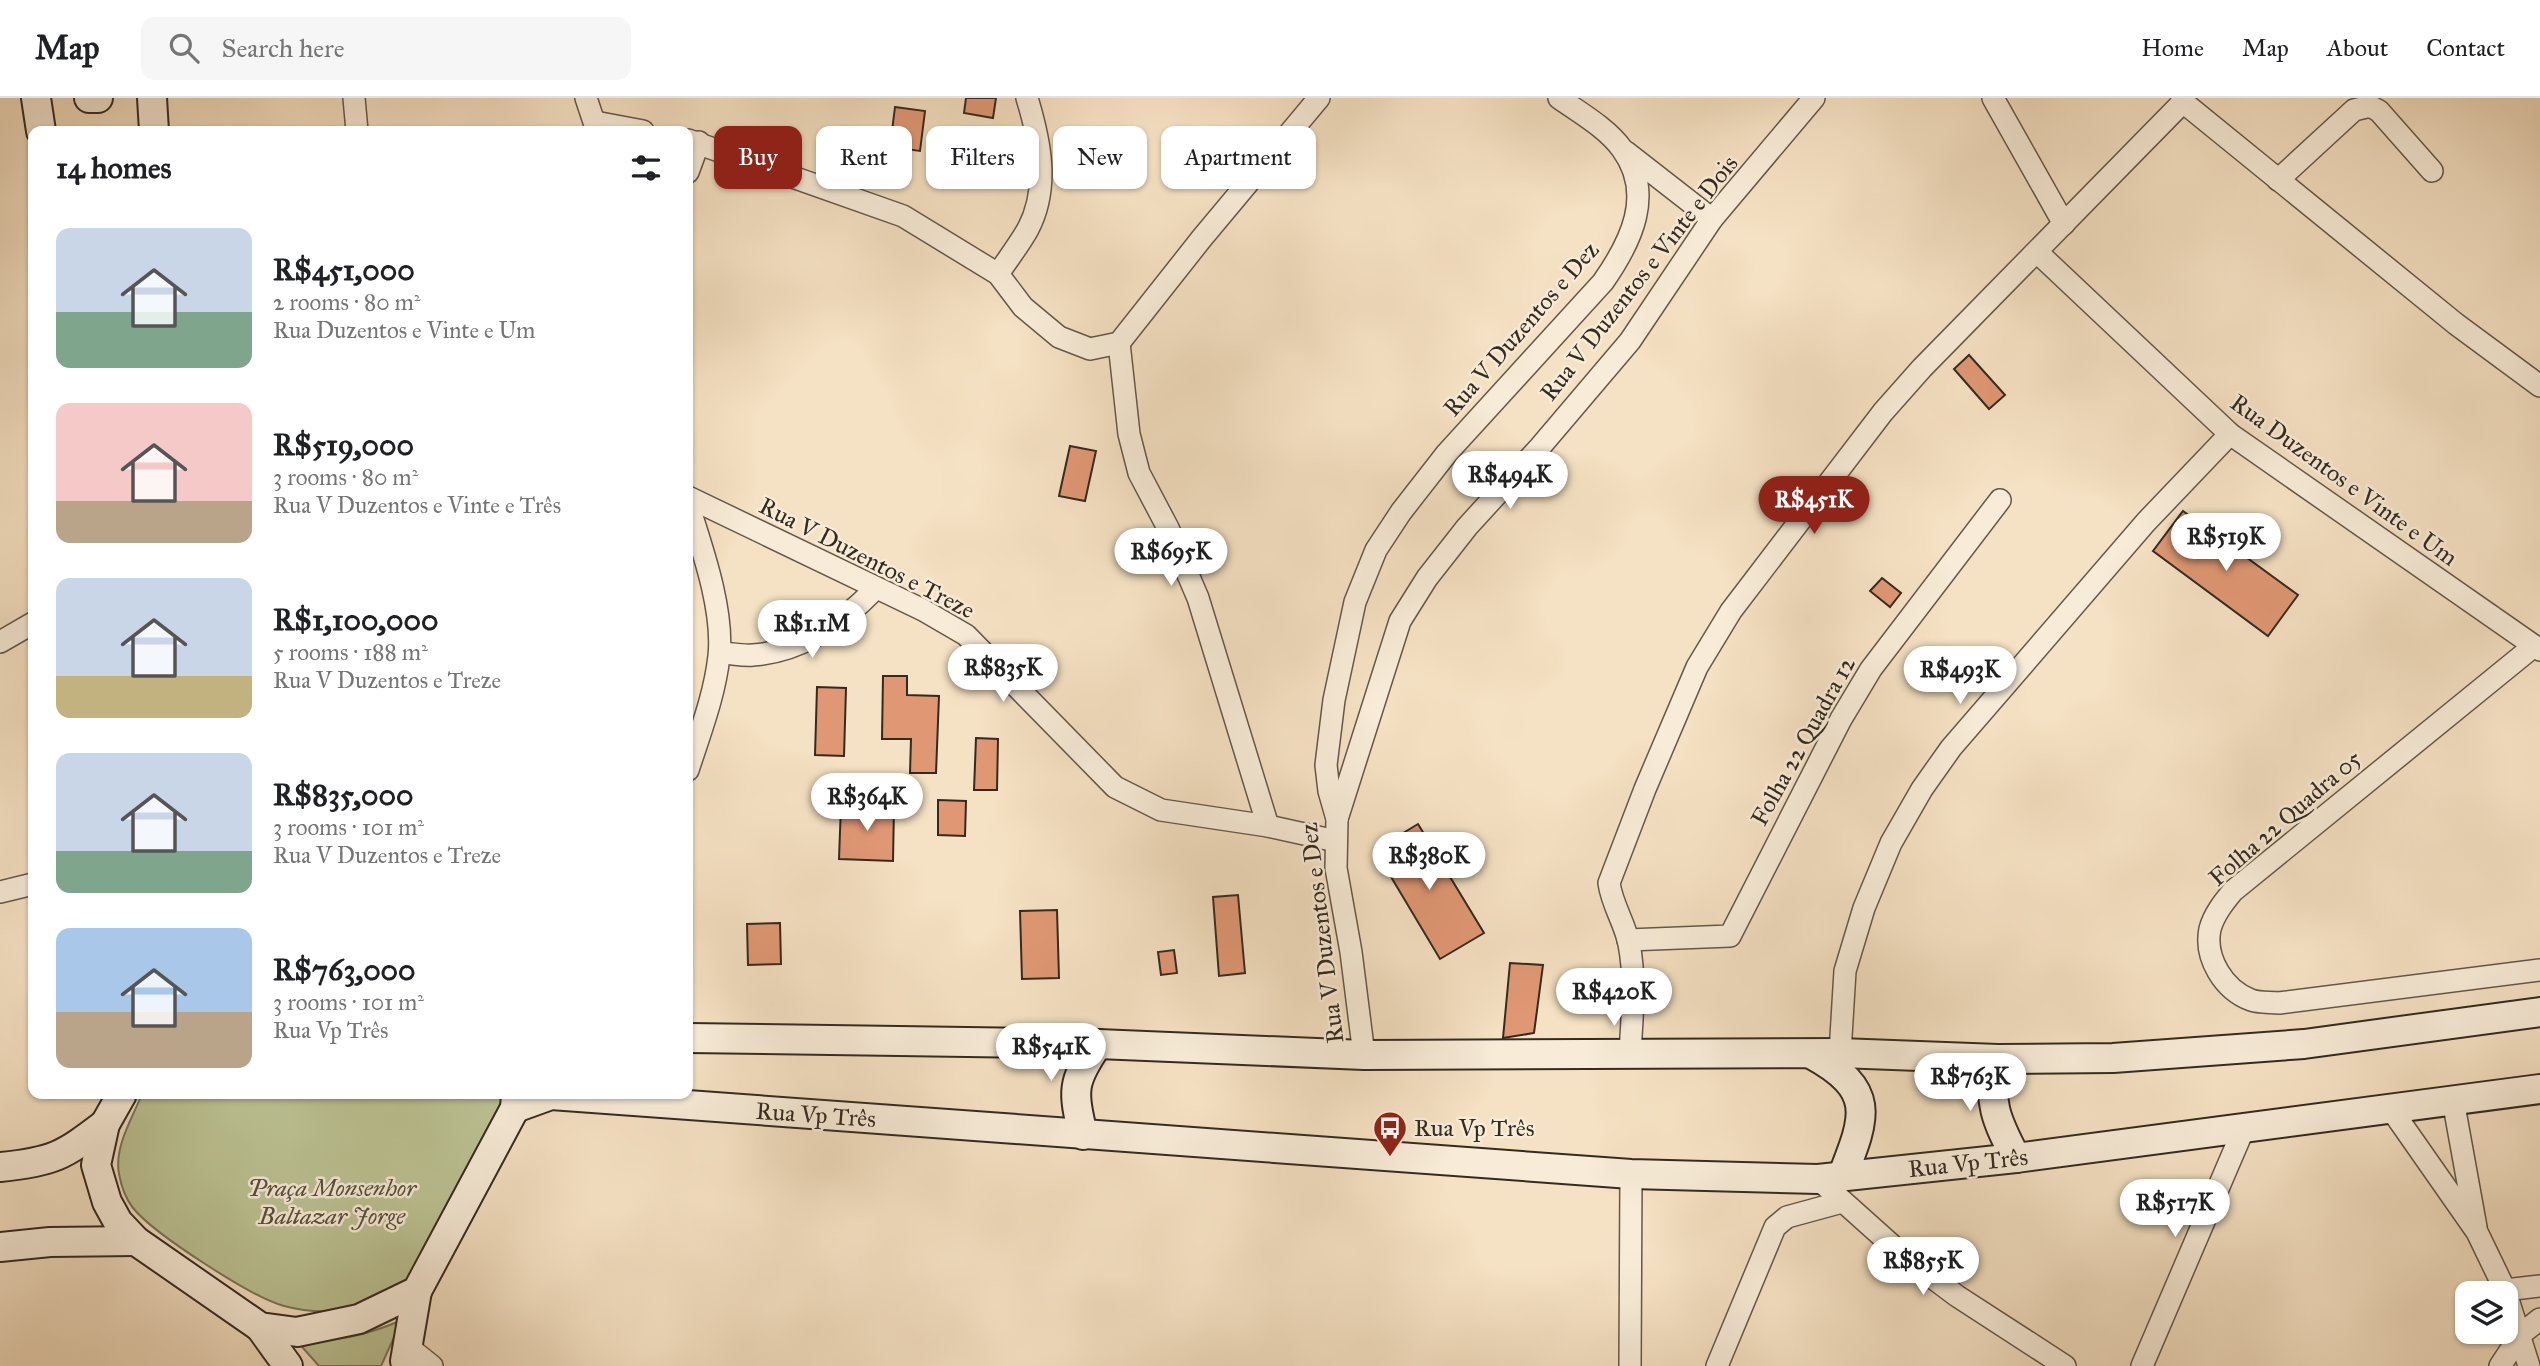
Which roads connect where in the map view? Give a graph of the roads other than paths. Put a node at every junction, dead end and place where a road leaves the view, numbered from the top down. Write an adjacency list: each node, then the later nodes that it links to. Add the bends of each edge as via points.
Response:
1 (36, 98): 13 (main road)
2 (89, 98): 3 (main road)
3 (98, 98)
4 (152, 98): 14 (main road)
5 (354, 98): 15 (street)
6 (586, 98): 16 (street)
7 (1027, 98): 24 (street, via 1042,158 1041,191 1028,228)
8 (1320, 98): 25 (street)
9 (1559, 98): 18 (street, Rua V Duzentos e Dez)
10 (1814, 98): 21 (street, Rua V Duzentos e Vinte e Dois)
11 (1993, 98): 22 (street)
12 (2183, 100): 20 (street); 22 (street)
13 (40, 126)
14 (155, 126)
15 (356, 126)
16 (596, 126)
17 (693, 141): 24 (street, via 903,216)
18 (1622, 148): 21 (street); 37 (street, Rua V Duzentos e Dez, via 1634,171 1640,202 1621,256 1603,282 1447,453 1376,551 1355,602 1334,701 1326,765)
19 (2432, 172): 20 (street, via 2370,106 2354,110)
20 (2278, 180): 26 (street)
21 (1712, 219): 37 (street, Rua V Duzentos e Vinte e Dois, via 1630,341 1467,527 1400,621)
22 (2064, 224): 23 (street)
23 (2037, 252): 27 (street, Rua Duzentos e Vinte e Um); 42 (street, via 1980,306 1883,412 1731,611 1704,655 1609,883)
24 (998, 274): 25 (street, via 1023,307 1059,337 1090,349)
25 (1119, 343): 38 (street, via 1129,434 1139,473 1198,598)
26 (2540, 386)
27 (2230, 434): 34 (street, Rua Duzentos e Vinte e Um); 48 (street, via 2146,522 1951,748 1922,789 1891,843 1844,971)
28 (693, 499): 31 (street, Rua V Duzentos e Treze)
29 (2000, 500): 42 (street, Folha 22 Quadra 12, via 1871,669 1730,936)
30 (693, 519): 35 (street, via 717,615)
31 (875, 589): 35 (street, via 830,628 790,647 753,655); 38 (street, Rua V Duzentos e Treze, via 966,635 1115,787 1161,810)
32 (28, 626): 33 (street)
33 (0, 642)
34 (2537, 648): 43 (street, Folha 22 Quadra 05, via 2233,891 2210,930 2218,974 2233,991 2253,1001 2279,1003)
35 (720, 653): 36 (street)
36 (693, 752)
37 (1337, 819): 39 (street, Rua V Duzentos e Dez)
38 (1268, 826): 39 (street, Rua V Duzentos e Treze)
39 (1336, 841): 50 (street, Rua V Duzentos e Dez)
40 (28, 885): 41 (street)
41 (0, 892)
42 (1628, 940): 47 (street, via 1633,969)
43 (2540, 970)
44 (2540, 1012): 51 (main road, via 2304,1044 2113,1058)
45 (693, 1038): 46 (main road)
46 (1098, 1044): 50 (main road); 60 (main road, via 1077,1078 1074,1094)
47 (1630, 1053): 49 (main road); 50 (main road)
48 (1840, 1053): 49 (main road); 51 (main road)
49 (1811, 1054): 64 (main road, via 1849,1081 1863,1115 1858,1137)
50 (1364, 1055)
51 (1998, 1059): 61 (main road, via 1992,1095 2000,1128)
52 (2540, 1088): 55 (main road, Rua Vp Três)
53 (119, 1099): 58 (main road)
54 (592, 1099): 60 (main road, Rua Vp Três)
55 (2454, 1100): 57 (main road, Rua Vp Três); 65 (street)
56 (516, 1101): 71 (main road)
57 (2391, 1109): 59 (main road, Rua Vp Três); 65 (street)
58 (105, 1124): 62 (main road, via 71,1150 42,1163); 66 (main road, via 96,1165 107,1202)
59 (2244, 1128): 61 (main road, Rua Vp Três); 82 (street)
60 (1083, 1135): 63 (main road, Rua Vp Três)
61 (2016, 1158): 64 (main road, Rua Vp Três)
62 (0, 1167)
63 (1631, 1174): 64 (main road, Rua Vp Três); 79 (street)
64 (1834, 1186): 80 (street, via 1774,1227); 81 (street, via 1905,1257)
65 (2477, 1232): 68 (street)
66 (136, 1241): 67 (main road); 74 (main road)
67 (0, 1247)
68 (2501, 1281)
69 (2540, 1286): 70 (street)
70 (2518, 1289)
71 (416, 1292): 74 (main road, via 359,1319 297,1332); 76 (main road)
72 (2540, 1318): 75 (street)
73 (2518, 1326): 75 (street)
74 (260, 1327): 77 (main road)
75 (2521, 1334): 83 (street); 84 (street)
76 (407, 1356): 78 (street)
77 (288, 1366)
78 (432, 1366)
79 (1630, 1366)
80 (1717, 1366)
81 (2065, 1366)
82 (2142, 1366)
83 (2500, 1366)
84 (2529, 1366)

